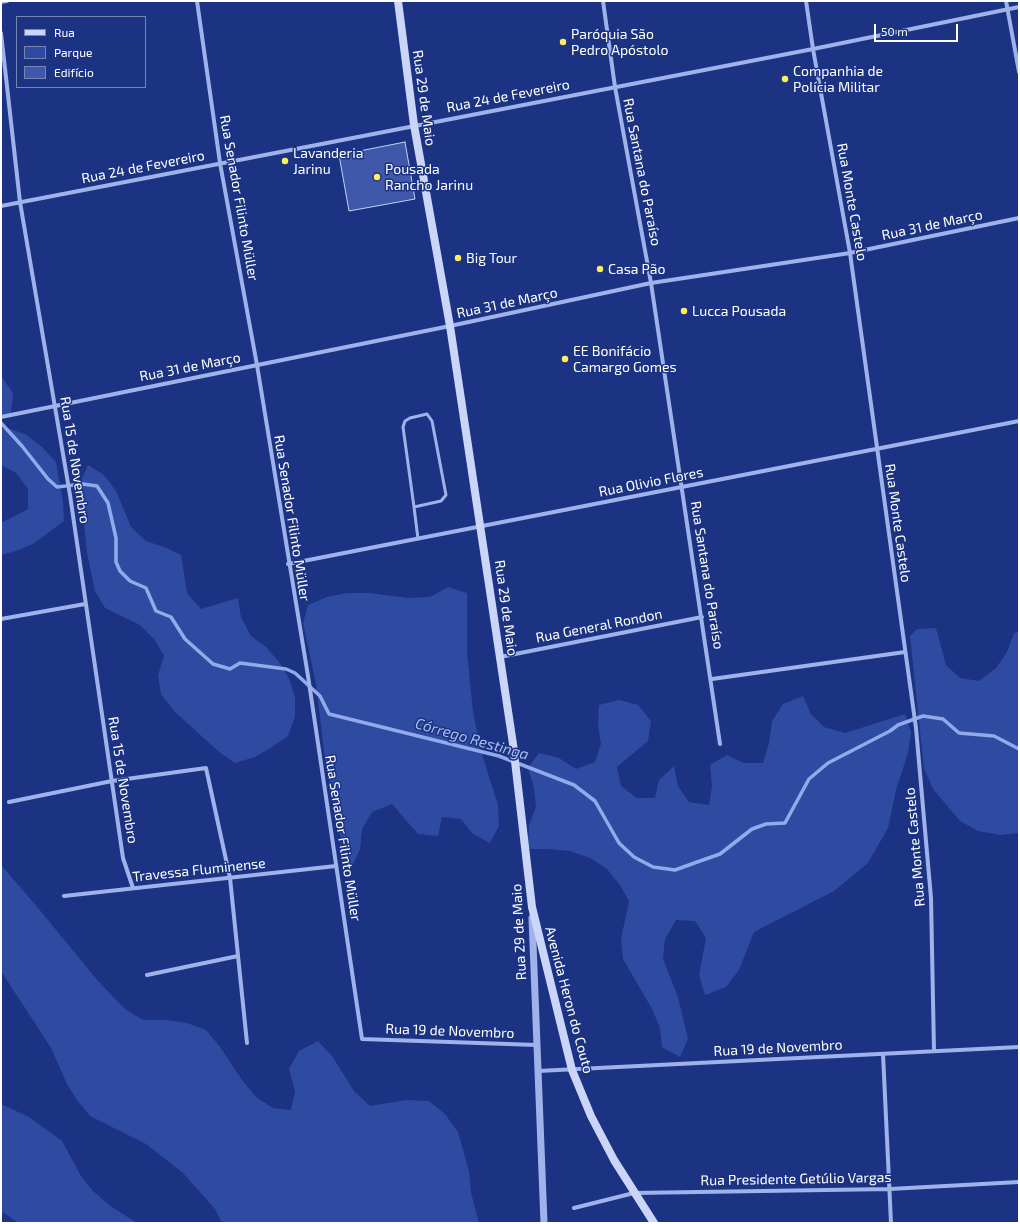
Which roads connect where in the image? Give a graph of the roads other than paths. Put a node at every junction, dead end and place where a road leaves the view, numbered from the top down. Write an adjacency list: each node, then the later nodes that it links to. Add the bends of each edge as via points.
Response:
1 (7, 1): 7 (street)
2 (197, 1): 15 (street, Rua Senador Filinto Müller)
3 (398, 1): 14 (main road, Rua 29 de Maio)
4 (603, 1): 13 (street, Rua Santana do Paraíso)
5 (806, 1): 11 (street, Rua Monte Castelo)
6 (1006, 1): 9 (street)
7 (1, 2)
8 (1019, 7): 9 (street, Rua 24 de Fevereiro)
9 (1006, 10): 11 (street, Rua 24 de Fevereiro); 12 (street)
10 (1, 33): 16 (street, Rua 15 de Novembro)
11 (813, 49): 13 (street, Rua 24 de Fevereiro); 19 (street, Rua Monte Castelo)
12 (1019, 72)
13 (615, 87): 14 (street, Rua 24 de Fevereiro); 20 (street, Rua Santana do Paraíso)
14 (414, 125): 15 (street, Rua 24 de Fevereiro); 21 (main road, Rua 29 de Maio)
15 (220, 163): 16 (street, Rua 24 de Fevereiro); 22 (street, Rua Senador Filinto Müller)
16 (20, 202): 17 (street, Rua 24 de Fevereiro); 23 (street, Rua 15 de Novembro)
17 (1, 206)
18 (1019, 218): 19 (street, Rua 31 de Março)
19 (850, 253): 20 (street, Rua 31 de Março); 26 (street, Rua Monte Castelo)
20 (652, 283): 21 (street, Rua 31 de Março); 27 (street, Rua Santana do Paraíso)
21 (450, 326): 22 (street, Rua 31 de Março); 29 (main road, Rua 29 de Maio)
22 (257, 365): 23 (street, Rua 31 de Março); 31 (street, Rua Senador Filinto Müller)
23 (56, 405): 24 (street, Rua 31 de Março); 32 (street, Rua 15 de Novembro)
24 (2, 417)
25 (1019, 421): 26 (street, Rua Olivio Flores)
26 (876, 449): 27 (street, Rua Olivio Flores); 35 (street, Rua Monte Castelo)
27 (682, 487): 29 (street, Rua Olivio Flores); 33 (street, Rua Santana do Paraíso)
28 (414, 507): 28 (lane, via 403,427 404,421 427,414 432,421 446,495 441,501); 30 (lane)
29 (481, 526): 30 (street, Rua Olivio Flores); 36 (main road, Rua 29 de Maio)
30 (418, 539): 31 (street, Rua Olivio Flores)
31 (288, 564): 41 (street, Rua Senador Filinto Müller, via 308,676)
32 (85, 604): 34 (street); 39 (street, Rua 15 de Novembro)
33 (702, 617): 36 (street, Rua General Rondon); 37 (street, Rua Santana do Paraíso)
34 (1, 620)
35 (905, 652): 37 (street); 52 (street, Rua Monte Castelo, via 916,728 931,898)
36 (500, 657): 45 (main road, Rua 29 de Maio, via 517,774)
37 (712, 679): 38 (street, Rua Santana do Paraíso)
38 (720, 744)
39 (112, 781): 40 (street); 42 (street, via 206,768); 43 (street, Rua 15 de Novembro, via 123,858)
40 (9, 802)
41 (336, 866): 42 (street, Travessa Fluminense); 48 (street, Rua Senador Filinto Müller)
42 (230, 878): 43 (street, Travessa Fluminense); 46 (street)
43 (133, 888): 44 (street, Travessa Fluminense)
44 (64, 896)
45 (532, 907): 50 (street, Rua 29 de Maio); 54 (main road, Avenida Heron do Couto)
46 (238, 956): 47 (street); 49 (street)
47 (147, 975)
48 (362, 1039): 50 (street, Rua 19 de Novembro)
49 (247, 1043)
50 (537, 1045): 55 (street, Rua 29 de Maio)
51 (1019, 1047): 52 (street, Rua 19 de Novembro)
52 (934, 1051): 53 (street, Rua 19 de Novembro)
53 (883, 1054): 54 (street, Rua 19 de Novembro); 57 (street)
54 (572, 1070): 55 (street, Rua 19 de Novembro); 58 (main road, Avenida Heron do Couto, via 591,1116)
55 (538, 1071): 60 (street, Rua 29 de Maio)
56 (1019, 1182): 57 (street, Rua Presidente Getúlio Vargas)
57 (890, 1189): 58 (street, Rua Presidente Getúlio Vargas); 62 (street)
58 (634, 1193): 59 (street, Rua Presidente Getúlio Vargas); 61 (main road, Avenida Heron do Couto)
59 (574, 1208)
60 (544, 1223)
61 (654, 1223)
62 (891, 1223)

